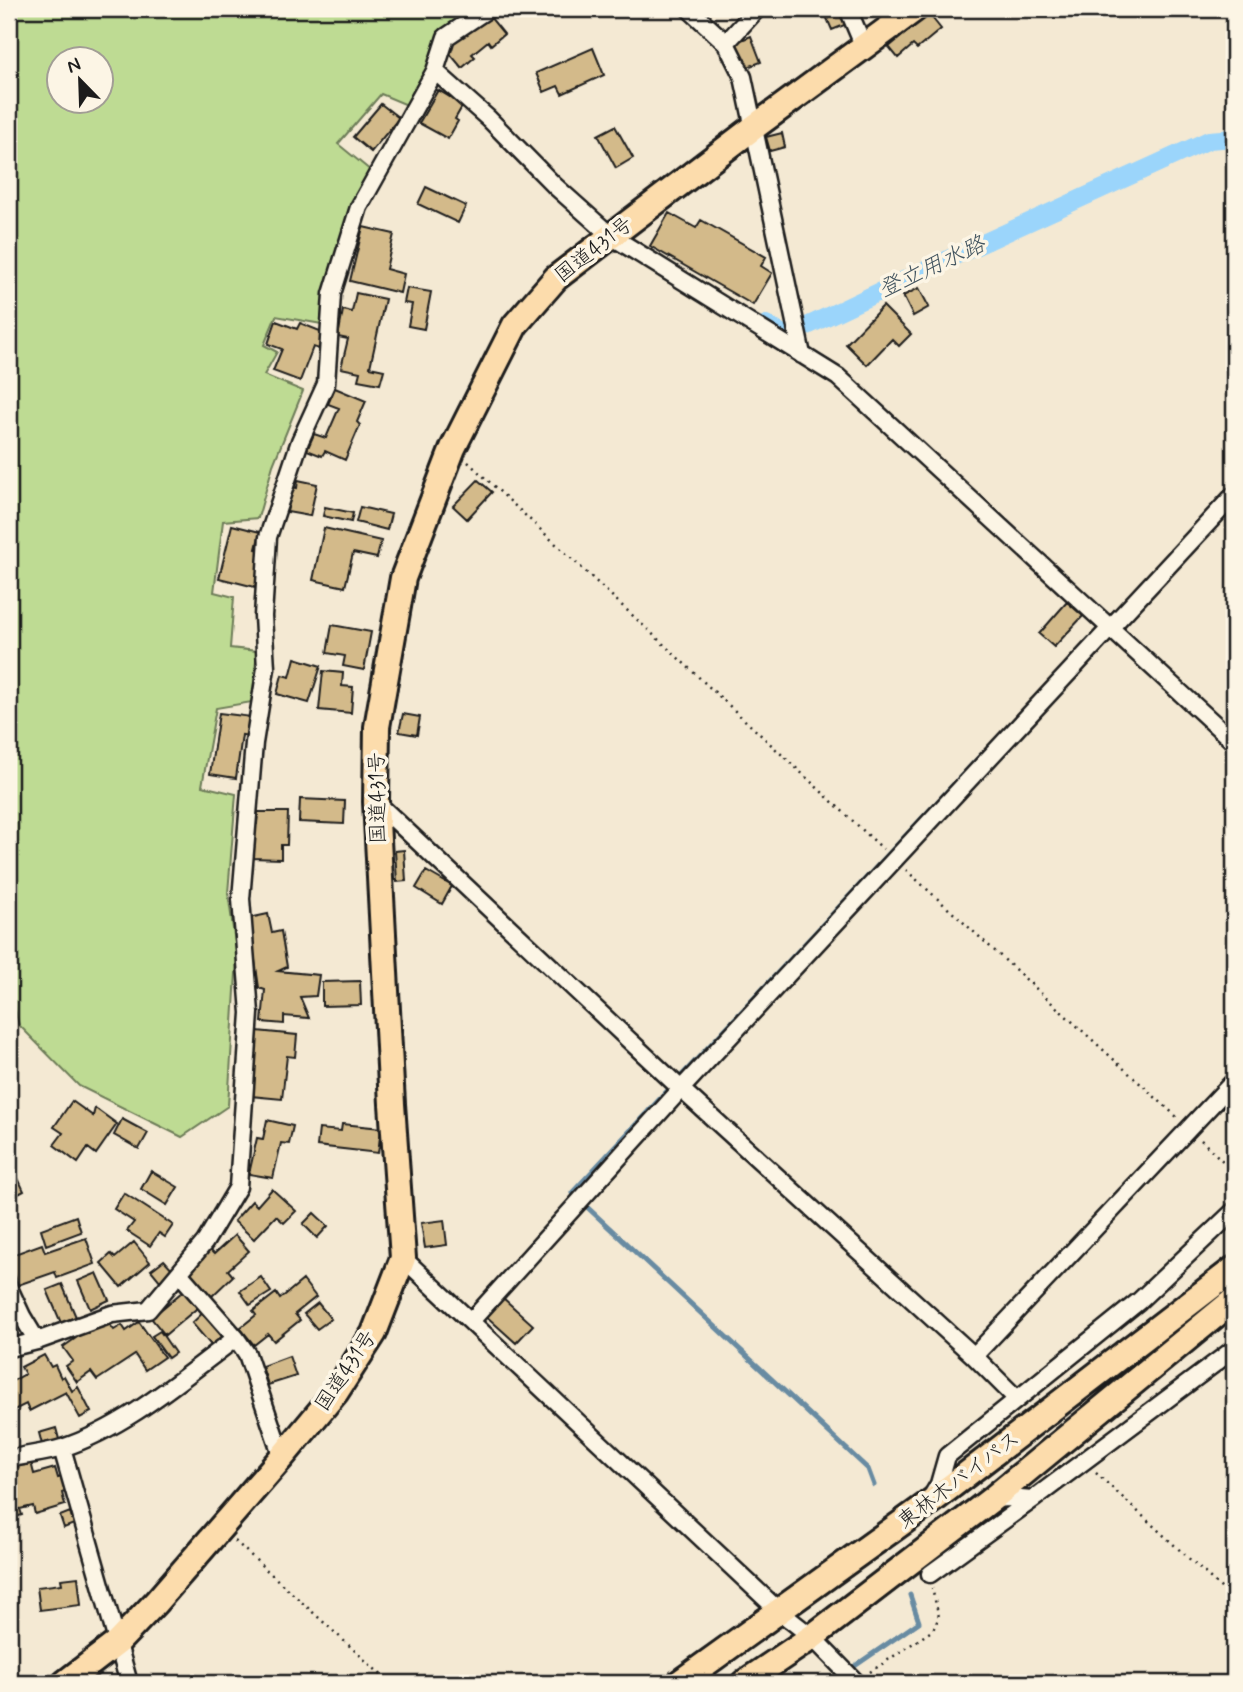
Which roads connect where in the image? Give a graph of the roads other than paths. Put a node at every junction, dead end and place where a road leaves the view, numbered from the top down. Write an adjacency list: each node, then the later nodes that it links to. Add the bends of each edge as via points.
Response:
1 (488, 9): 8 (street, via 446,37)
2 (688, 9): 6 (street)
3 (757, 9): 6 (street)
4 (848, 9): 7 (street)
5 (915, 9): 7 (highway, 国道431号)
6 (726, 44): 9 (street, via 743,77)
7 (864, 47): 9 (highway, 国道431号)
8 (435, 71): 10 (street); 21 (street, via 359,207 332,294 326,384 300,441 268,537 263,616 267,668 254,743 241,899 250,1013 238,1187 205,1242)
9 (753, 128): 10 (highway, 国道431号); 11 (street)
10 (611, 236): 11 (street); 15 (highway, 国道431号, via 556,278 515,325 453,448 403,578 377,727)
11 (802, 355): 13 (street, via 838,377)
12 (1234, 495): 13 (street)
13 (1112, 628): 14 (street); 17 (street)
14 (1234, 742)
15 (376, 802): 17 (street); 19 (highway, 国道431号)
16 (1234, 1081): 29 (street)
17 (681, 1089): 24 (street); 29 (street)
18 (1234, 1211): 30 (street, via 1139,1301)
19 (403, 1258): 24 (street); 32 (highway, 国道431号, via 374,1334 335,1392)
20 (1234, 1268): 36 (highway, 東林木バイパス)
21 (178, 1273): 25 (street); 26 (street, via 148,1310 112,1314)
22 (9, 1288): 26 (street)
23 (1234, 1300): 34 (highway, 東林木バイパス)
24 (472, 1320): 38 (street)
25 (236, 1338): 31 (street, via 152,1400); 32 (street, via 247,1354)
26 (37, 1341): 27 (street)
27 (9, 1348)
28 (1234, 1349): 35 (street)
29 (974, 1356): 30 (street)
30 (1017, 1399): 36 (street, via 947,1457)
31 (62, 1448): 33 (street); 40 (street)
32 (282, 1457): 40 (highway, 国道431号)
33 (9, 1459)
34 (992, 1499): 35 (street); 39 (highway, 東林木バイパス)
35 (1032, 1500): 37 (street)
36 (928, 1504): 38 (highway, 東林木バイパス)
37 (930, 1574)
38 (780, 1612): 39 (street); 44 (highway, 東林木バイパス)
39 (812, 1637): 41 (street); 45 (highway, 東林木バイパス)
40 (117, 1643): 42 (highway, 国道431号); 43 (street)
41 (856, 1682)
42 (65, 1683)
43 (129, 1683)
44 (679, 1683)
45 (744, 1683)

